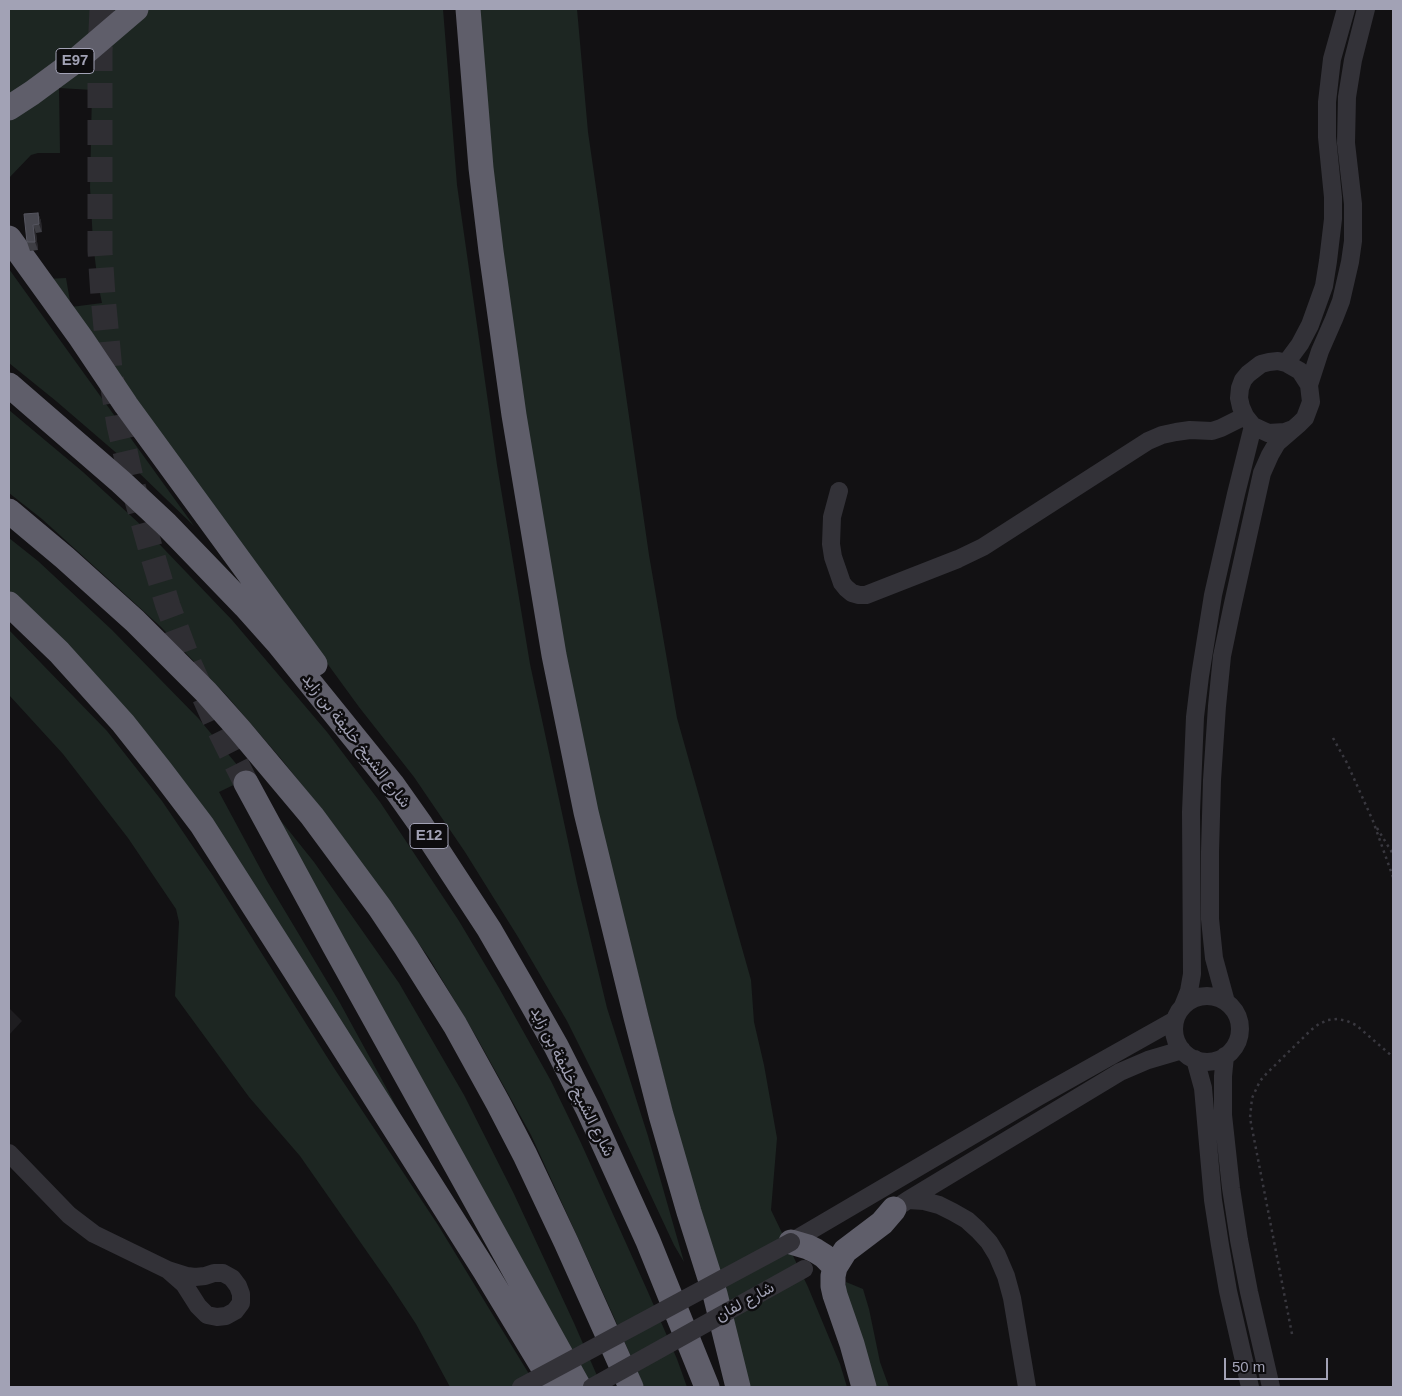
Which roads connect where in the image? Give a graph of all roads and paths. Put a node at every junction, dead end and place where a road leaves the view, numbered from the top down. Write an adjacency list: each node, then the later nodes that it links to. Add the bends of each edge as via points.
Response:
1 (136, 9): 5 (highway, E97, bridge, via 68,67)
2 (468, 9): 38 (highway, via 481,168 498,306 557,672 586,812 633,1009 715,1294)
3 (1346, 9): 7 (street, via 1332,59 1326,102 1333,219 1324,286 1310,325)
4 (1366, 9): 9 (street, via 1347,97 1346,143 1353,213 1350,262 1341,301)
5 (9, 108)
6 (9, 238): 17 (highway, via 316,666)
7 (1286, 363): 9 (street, via 1300,371); 10 (street, via 1261,364 1243,380 1239,398)
8 (9, 385): 17 (highway, شارع الشيخ خليفة بن زايد / E12, via 122,482 203,562 278,643)
9 (1309, 385): 11 (street, via 1311,402 1308,410)
10 (1249, 421): 11 (street, via 1268,432); 12 (street, via 1212,431 1176,432 1148,441 983,547 866,595 852,593 846,588 833,557 832,517); 22 (street, via 1213,595 1195,717 1191,812 1192,974 1189,991)
11 (1292, 429): 21 (street, via 1277,443 1261,478 1228,624 1219,681 1212,780 1210,920 1214,958)
12 (839, 491)
13 (9, 511): 36 (highway, via 135,621 206,692 306,809 380,908 432,987 498,1102)
14 (9, 604): 33 (highway, via 59,652 123,723 202,825)
15 (1333, 738): 18 (path)
16 (246, 783): 34 (highway)
17 (392, 784): 37 (highway, شارع الشيخ خليفة بن زايد / E12, via 489,929 556,1046 648,1241)
18 (1373, 821): 19 (path); 20 (path)
19 (1393, 854)
20 (1393, 877)
21 (1226, 1002): 22 (street, via 1204,996 1189,1001); 24 (street, via 1236,1014 1240,1030 1236,1045)
22 (1179, 1013): 23 (street, via 1175,1036); 28 (street, شارع لفان)
23 (1189, 1055): 24 (street, via 1211,1062); 27 (street, via 1148,1060 1120,1072); 41 (street, via 1203,1088 1220,1246)
24 (1225, 1056): 42 (street, via 1223,1115 1231,1188)
25 (1393, 1057): 31 (path, via 1356,1024 1328,1020 1311,1030 1266,1073 1252,1098 1250,1118)
26 (9, 1153): 30 (street, via 69,1214 94,1234)
27 (901, 1205): 29 (highway, via 839,1258); 40 (street, via 924,1201 939,1205 966,1220 984,1236 1006,1276)
28 (791, 1242): 29 (highway, via 808,1247); 32 (street, شارع لفان, bridge)
29 (821, 1264): 35 (street, شارع لفان, bridge); 39 (highway, via 833,1286)
30 (168, 1270)
31 (1292, 1334)
32 (521, 1387)
33 (555, 1387)
34 (580, 1387)
35 (592, 1387)
36 (631, 1387)
37 (707, 1387)
38 (738, 1387)
39 (864, 1387)
40 (1027, 1387)
41 (1250, 1387)
42 (1271, 1387)

